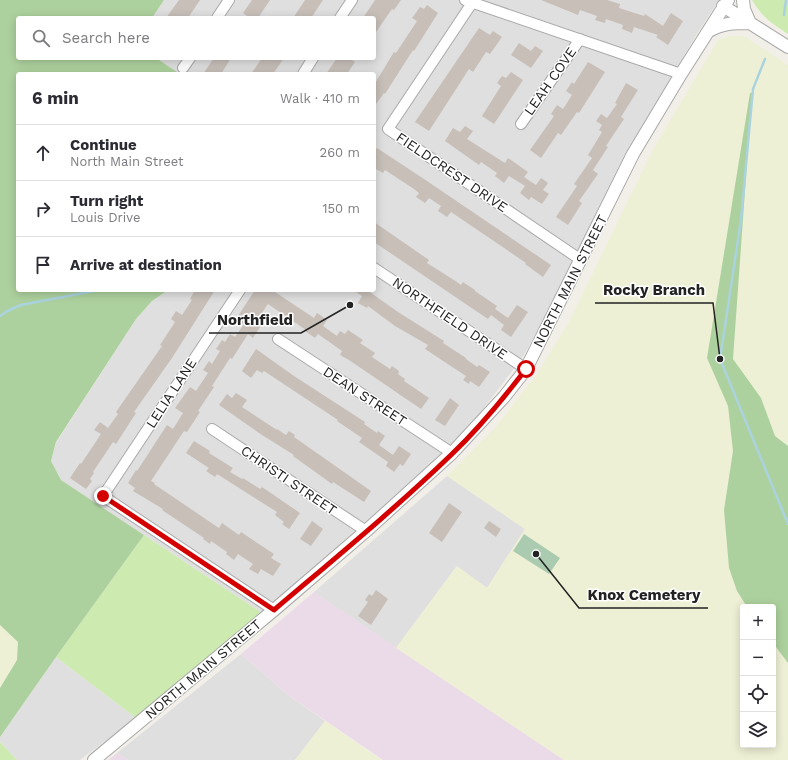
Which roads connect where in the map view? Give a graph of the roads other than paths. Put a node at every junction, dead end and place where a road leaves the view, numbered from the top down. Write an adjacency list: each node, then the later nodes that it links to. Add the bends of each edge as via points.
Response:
1 (229, 0): 6 (street)
2 (352, 0): 7 (street)
3 (743, 0): 8 (street)
4 (469, 1): 10 (street); 18 (street, FIELDCREST DRIVE, via 388,129)
5 (726, 3): 8 (street); 9 (street, NORTH MAIN STREET)
6 (218, 16)
7 (341, 16)
8 (750, 23): 9 (street, via 730,22); 11 (street)
9 (708, 31): 16 (street, NORTH MAIN STREET)
10 (580, 39): 16 (street); 17 (street, LEAH COVE)
11 (788, 47)
12 (189, 60): 14 (street)
13 (312, 60): 15 (street)
14 (184, 68)
15 (303, 72)
16 (681, 74): 18 (street, NORTH MAIN STREET, via 633,154)
17 (521, 124)
18 (581, 260): 22 (street, NORTH MAIN STREET)
19 (376, 269): 22 (street, NORTHFIELD DRIVE)
20 (239, 292): 26 (street, LELIA LANE, via 103,496)
21 (278, 339): 24 (street, DEAN STREET)
22 (526, 369): 24 (street, NORTH MAIN STREET)
23 (212, 429): 25 (street, CHRISTI STREET)
24 (452, 454): 25 (street, NORTH MAIN STREET)
25 (366, 531): 26 (street, NORTH MAIN STREET)
26 (274, 610): 27 (street, NORTH MAIN STREET)
27 (94, 760)

